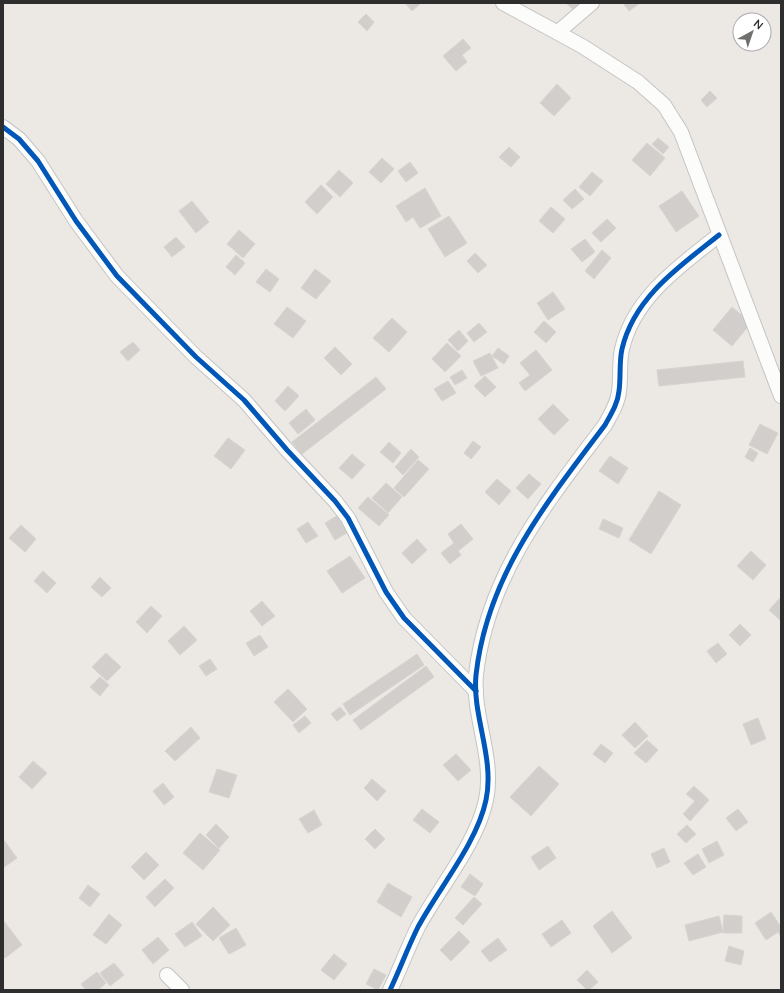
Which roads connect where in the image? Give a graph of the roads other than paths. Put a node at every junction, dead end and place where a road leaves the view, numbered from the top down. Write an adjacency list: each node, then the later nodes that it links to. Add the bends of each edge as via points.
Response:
1 (503, 3): 3 (street)
2 (592, 3): 3 (street)
3 (558, 32): 5 (street, via 638,82 664,105 681,132)
4 (4, 131): 7 (street, via 19,139 38,161 76,221 117,276 196,357 244,400 335,501 348,518 386,592 404,618)
5 (719, 236): 6 (street); 7 (street, via 664,279 644,301 631,323 622,349 619,392 614,410 531,526 500,584 485,631 476,676)
6 (781, 396)
7 (476, 691): 10 (street, via 488,783 486,800 480,819 459,860 418,927)
8 (167, 975): 9 (street)
9 (182, 990)
10 (390, 990)

